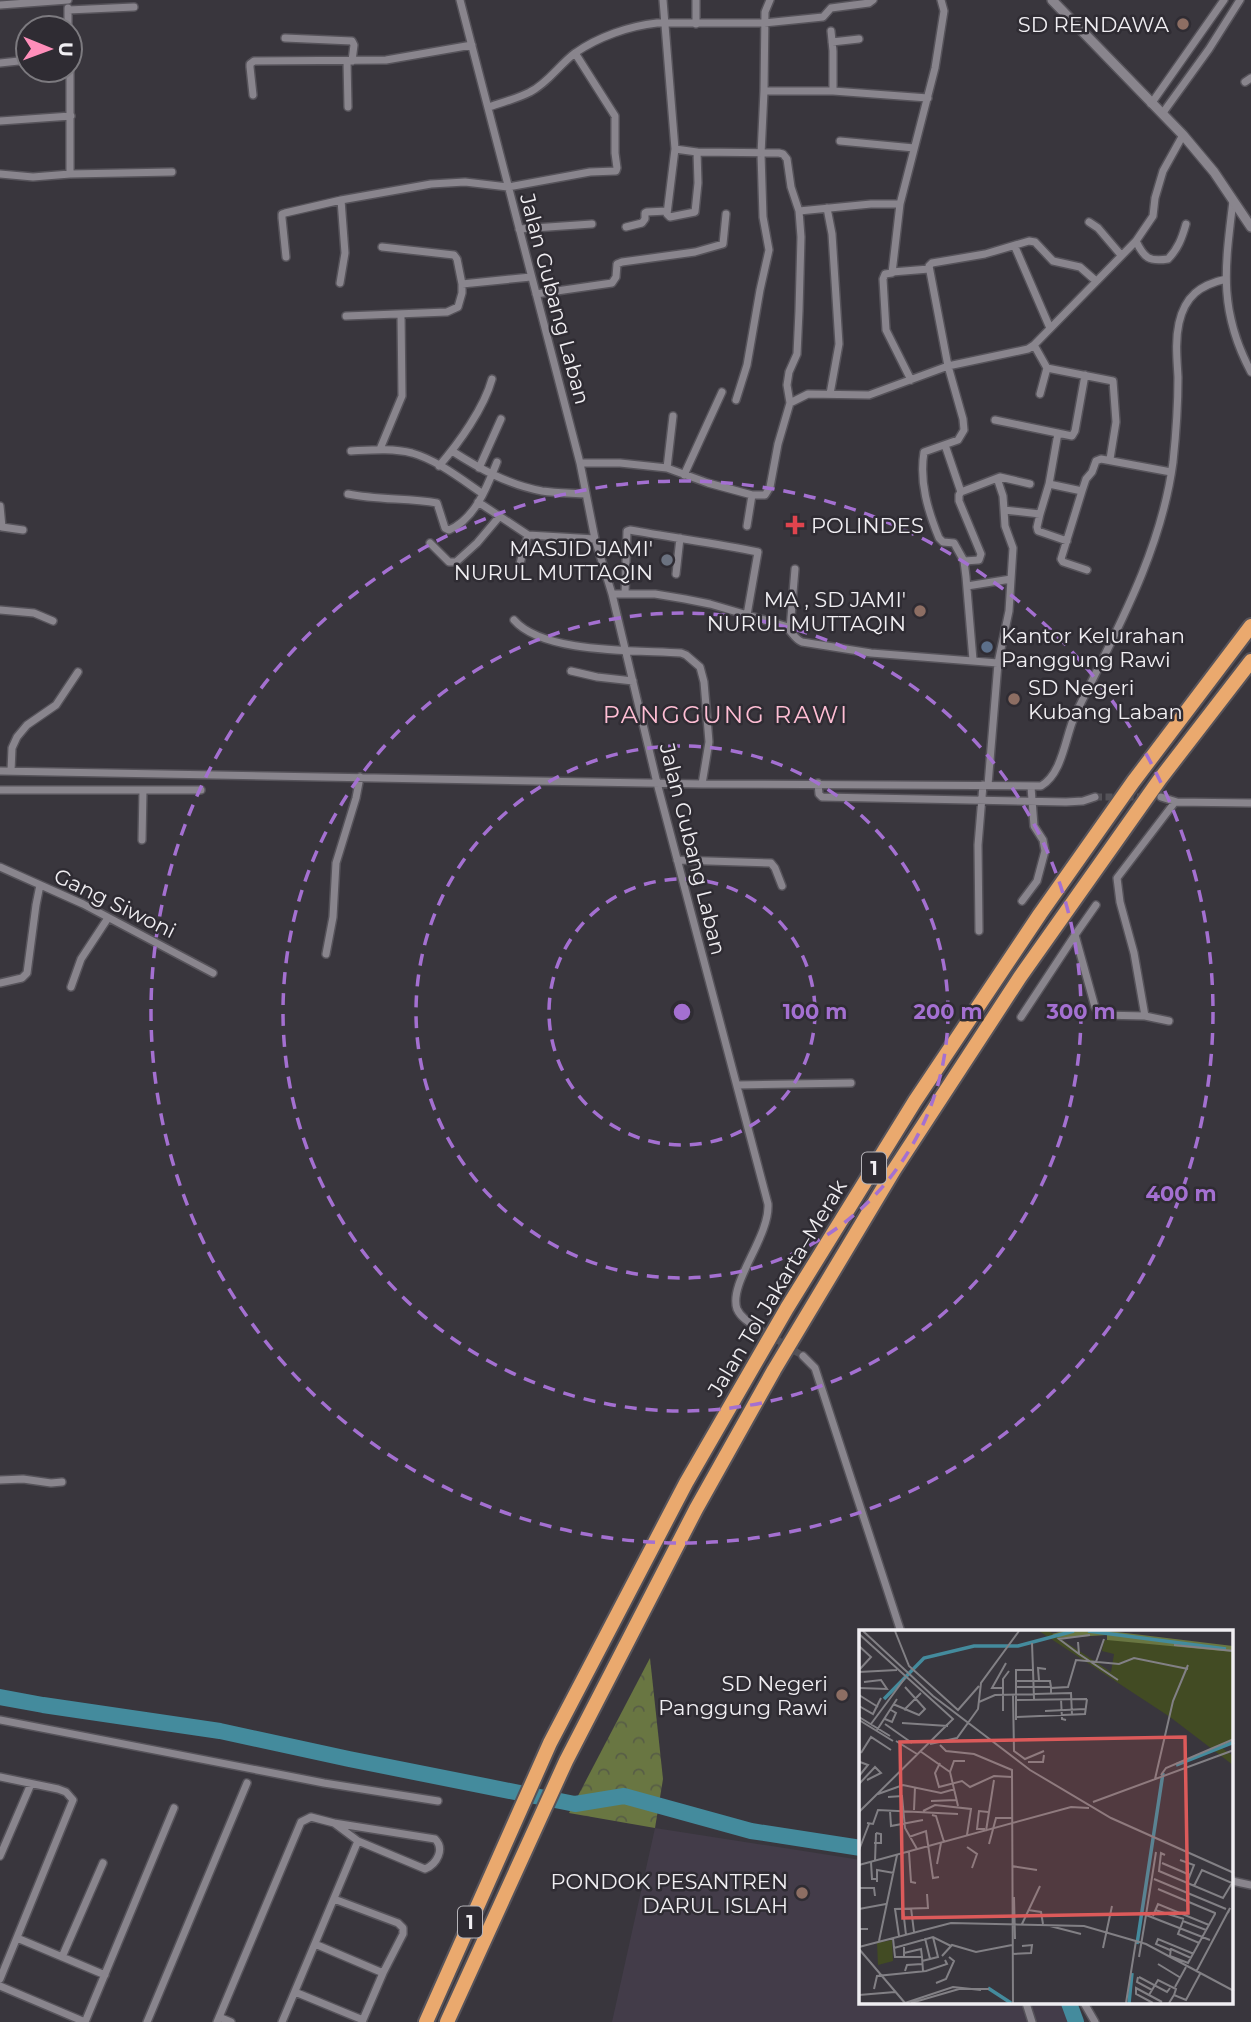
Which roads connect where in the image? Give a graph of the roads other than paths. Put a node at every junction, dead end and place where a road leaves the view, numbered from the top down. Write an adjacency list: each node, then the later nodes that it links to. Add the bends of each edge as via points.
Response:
1 (68, 0): 11 (street); 13 (street)
2 (460, 0): 22 (street, Jalan Gubang Laban)
3 (663, 0): 16 (street)
4 (696, 0): 17 (street)
5 (770, 0): 15 (street)
6 (873, 0): 15 (street, via 831,8 823,17)
7 (941, 0): 31 (street, via 944,11)
8 (1052, 0): 32 (street)
9 (1224, 0): 23 (street)
10 (1240, 0): 25 (street)
11 (0, 5)
12 (134, 8): 13 (street)
13 (68, 10): 14 (street)
14 (68, 14)
15 (764, 23): 17 (street); 28 (street)
16 (666, 24): 17 (street); 24 (street, via 646,24); 41 (street)
17 (696, 24)
18 (831, 31): 21 (street)
19 (285, 38): 26 (street, via 352,41)
20 (859, 39): 21 (street)
21 (832, 42): 29 (street)
22 (472, 45): 26 (street, via 395,60); 34 (street, Jalan Gubang Laban)
23 (1188, 50): 25 (street); 32 (street)
24 (575, 53): 34 (street, via 530,92); 47 (street, via 615,116 617,170)
25 (1202, 60): 35 (street)
26 (350, 61): 30 (street, via 254,61 250,64); 33 (street)
27 (70, 84): 36 (street)
28 (764, 91): 29 (street); 43 (street)
29 (832, 91): 31 (street)
30 (253, 95)
31 (928, 98): 40 (street)
32 (1151, 104): 35 (street)
33 (348, 107)
34 (489, 107): 47 (street, Jalan Gubang Laban)
35 (1162, 114): 38 (street)
36 (71, 116): 37 (street); 46 (street)
37 (0, 121)
38 (1183, 135): 49 (street); 61 (street, via 1163,171 1153,216)
39 (840, 141): 40 (street)
40 (914, 148): 50 (street)
41 (675, 149): 42 (street); 52 (street)
42 (697, 152): 43 (street); 52 (street, via 695,212 670,217)
43 (761, 154): 53 (street, via 779,153 787,159); 87 (street, via 769,250)
44 (172, 172): 46 (street)
45 (0, 174): 46 (street)
46 (70, 174)
47 (508, 187): 48 (street, via 454,182); 60 (street, Jalan Gubang Laban)
48 (341, 200): 65 (street, via 282,214); 71 (street, via 345,253)
49 (1233, 200): 59 (street); 69 (street)
50 (900, 204): 51 (street); 67 (street)
51 (827, 208): 53 (street); 85 (street, via 839,344)
52 (667, 211): 58 (street, via 645,212 642,223)
53 (799, 211): 88 (street, via 797,354 787,385)
54 (726, 214): 73 (street, via 723,244 622,262 617,264 612,283)
55 (1090, 222): 64 (street)
56 (592, 224): 60 (street)
57 (1186, 224): 61 (street, via 1168,259 1147,258)
58 (626, 227)
59 (1251, 227)
60 (519, 229): 68 (street, Jalan Gubang Laban)
61 (1136, 240): 64 (street)
62 (382, 247): 72 (street, via 454,255)
63 (1014, 247): 66 (street, via 932,263); 70 (street, via 1035,242 1053,261 1080,267); 76 (street)
64 (1121, 255): 70 (street)
65 (286, 257)
66 (929, 268): 67 (street); 78 (street)
67 (892, 272): 83 (street, via 883,279 884,325)
68 (531, 277): 72 (street); 73 (street, Jalan Gubang Laban)
69 (1226, 279): 80 (street, via 1228,313); 103 (street, via 1195,292 1179,322)
70 (1096, 281): 76 (street)
71 (340, 283)
72 (462, 284): 74 (street, via 454,310)
73 (536, 294): 99 (street, Jalan Gubang Laban)
74 (401, 314): 75 (street); 94 (street, via 402,396)
75 (346, 316)
76 (1050, 328): 77 (street)
77 (1034, 345): 78 (street); 79 (street)
78 (948, 366): 83 (street); 93 (street, via 964,430 958,440)
79 (1047, 368): 81 (street); 86 (street)
80 (1251, 372)
81 (1085, 375): 92 (street, via 1074,435); 97 (street, via 1114,383 1116,422)
82 (492, 379): 96 (street, via 484,401)
83 (911, 380): 85 (street, via 869,395)
84 (722, 392): 105 (street)
85 (830, 394): 88 (street, via 808,394)
86 (1040, 394)
87 (736, 400)
88 (790, 403): 114 (street, via 768,493)
89 (673, 416): 102 (street)
90 (501, 419): 101 (street)
91 (995, 421): 92 (street)
92 (1058, 433): 108 (street)
93 (944, 445): 110 (street); 127 (street, via 923,454 925,500 939,538 954,543)
94 (380, 449): 95 (street); 100 (street, via 412,453)
95 (351, 451)
96 (452, 451): 100 (street); 101 (street)
97 (1110, 459): 103 (street); 109 (street, via 1096,461)
98 (497, 462): 104 (street)
99 (580, 463): 102 (street); 113 (street, Jalan Gubang Laban)
100 (439, 466): 112 (street)
101 (479, 468): 104 (street)
102 (667, 468): 105 (street)
103 (1171, 472): 161 (street, via 1161,523 1136,586 1051,778)
104 (492, 475): 112 (street); 113 (street, via 539,490)
105 (684, 475): 114 (street)
106 (997, 478): 107 (street); 110 (street); 117 (street)
107 (1030, 484)
108 (1049, 484): 109 (street); 118 (street)
109 (1082, 491): 125 (street)
110 (961, 492): 127 (street, via 959,501 981,557)
111 (348, 494): 115 (street, via 437,503 449,530 462,523)
112 (483, 494): 115 (street)
113 (586, 494): 124 (street, Jalan Gubang Laban)
114 (752, 495): 120 (street)
115 (478, 502): 119 (street)
116 (0, 506): 121 (street, via 2,527)
117 (1004, 510): 118 (street); 132 (street, via 1013,548)
118 (1040, 514): 125 (street, via 1038,531)
119 (499, 517): 122 (street); 126 (street, via 456,562 449,562)
120 (747, 526)
121 (23, 530)
122 (528, 535): 124 (street); 128 (street)
123 (680, 538): 131 (street); 135 (street, via 627,531); 137 (street, via 758,552)
124 (595, 539): 134 (street, Jalan Gubang Laban)
125 (1067, 541): 130 (street, via 1061,560)
126 (430, 543)
127 (964, 561): 133 (street)
128 (519, 567)
129 (795, 569): 141 (street)
130 (1087, 570)
131 (676, 574)
132 (1011, 579): 133 (street); 145 (street)
133 (967, 586): 143 (street)
134 (612, 594): 135 (street); 142 (street, Jalan Gubang Laban)
135 (625, 594): 137 (street, via 685,599)
136 (0, 610): 139 (street, via 34,613)
137 (747, 615): 141 (street)
138 (514, 620): 142 (street, via 545,639)
139 (53, 621)
140 (1251, 626): 217 (highway, Jalan Tol Jakarta–Merak / 1, via 1040,914 915,1101 787,1308 686,1483 550,1743)
141 (787, 628): 143 (street, via 802,642 871,653)
142 (625, 650): 148 (street, Jalan Gubang Laban); 155 (street, via 681,653 700,667 709,742)
143 (973, 660): 145 (street)
144 (1251, 661): 218 (highway, Jalan Tol Jakarta–Merak / 1, via 1160,779 1020,978 894,1170 774,1370 566,1761)
145 (998, 663): 156 (street)
146 (571, 671): 148 (street)
147 (78, 672): 150 (street, via 56,705 17,737)
148 (633, 681): 153 (street, Jalan Gubang Laban)
149 (0, 771): 150 (street)
150 (11, 771): 151 (street)
151 (93, 776): 152 (street); 158 (street)
152 (360, 778): 153 (street); 177 (street, via 336,863 334,917)
153 (657, 783): 155 (street); 168 (street, Jalan Gubang Laban)
154 (818, 783): 155 (street); 156 (street); 164 (street, via 822,797)
155 (702, 784)
156 (985, 787): 161 (street); 164 (street)
157 (0, 790): 158 (street)
158 (93, 790): 159 (street)
159 (144, 790): 160 (street); 167 (street)
160 (201, 790)
161 (1031, 796): 162 (street, via 1077,802); 164 (street); 172 (street, via 1034,826 1045,851 1037,881)
162 (1095, 797)
163 (1161, 797): 165 (street)
164 (981, 800): 175 (street)
165 (1177, 802): 166 (street); 181 (street, via 1117,878)
166 (1251, 803)
167 (142, 840)
168 (677, 860): 171 (street, via 771,863); 185 (street, Jalan Gubang Laban)
169 (0, 867): 170 (street, Gang Siwoni)
170 (40, 885): 174 (street, Gang Siwoni); 179 (street, via 27,973)
171 (782, 886)
172 (1022, 901)
173 (1096, 905): 176 (street)
174 (108, 918): 178 (street, Gang Siwoni); 180 (street, via 81,959)
175 (979, 931)
176 (1075, 935): 181 (street, via 1099,1014); 182 (street)
177 (326, 954)
178 (214, 973)
179 (0, 983)
180 (71, 987)
181 (1145, 1016): 183 (street)
182 (1021, 1017)
183 (1169, 1021)
184 (851, 1083): 185 (street)
185 (737, 1085): 186 (street, Jalan Gubang Laban, via 769,1213 736,1298 745,1320)
186 (758, 1328)
187 (803, 1356): 190 (street, via 815,1368)
188 (0, 1480): 189 (street)
189 (62, 1482)
190 (900, 1630)
191 (0, 1720): 195 (street)
192 (0, 1777): 194 (street)
193 (247, 1783): 214 (street)
194 (31, 1784): 199 (street); 202 (street, via 66,1792 73,1800)
195 (438, 1801)
196 (174, 1808): 206 (street)
197 (334, 1823): 198 (street); 198 (street, via 435,1839 440,1849 436,1861 425,1869); 212 (street, via 311,1817 301,1822)
198 (358, 1840): 201 (street)
199 (0, 1856)
200 (103, 1863): 204 (street)
201 (334, 1899): 203 (street); 205 (street, via 403,1928)
202 (17, 1938): 204 (street); 207 (street)
203 (315, 1944): 205 (street); 209 (street)
204 (62, 1957): 206 (street)
205 (383, 1973): 213 (street)
206 (105, 1975): 208 (street, via 86,2022)
207 (0, 1979)
208 (0, 1986)
209 (295, 1992): 213 (street); 216 (street)
210 (1026, 2004): 219 (street)
211 (1085, 2004): 220 (street)
212 (218, 2019): 215 (street)
213 (362, 2021)
214 (147, 2022)
215 (231, 2022)
216 (282, 2022)
217 (426, 2022)
218 (447, 2022)
219 (1032, 2022)
220 (1096, 2022)

